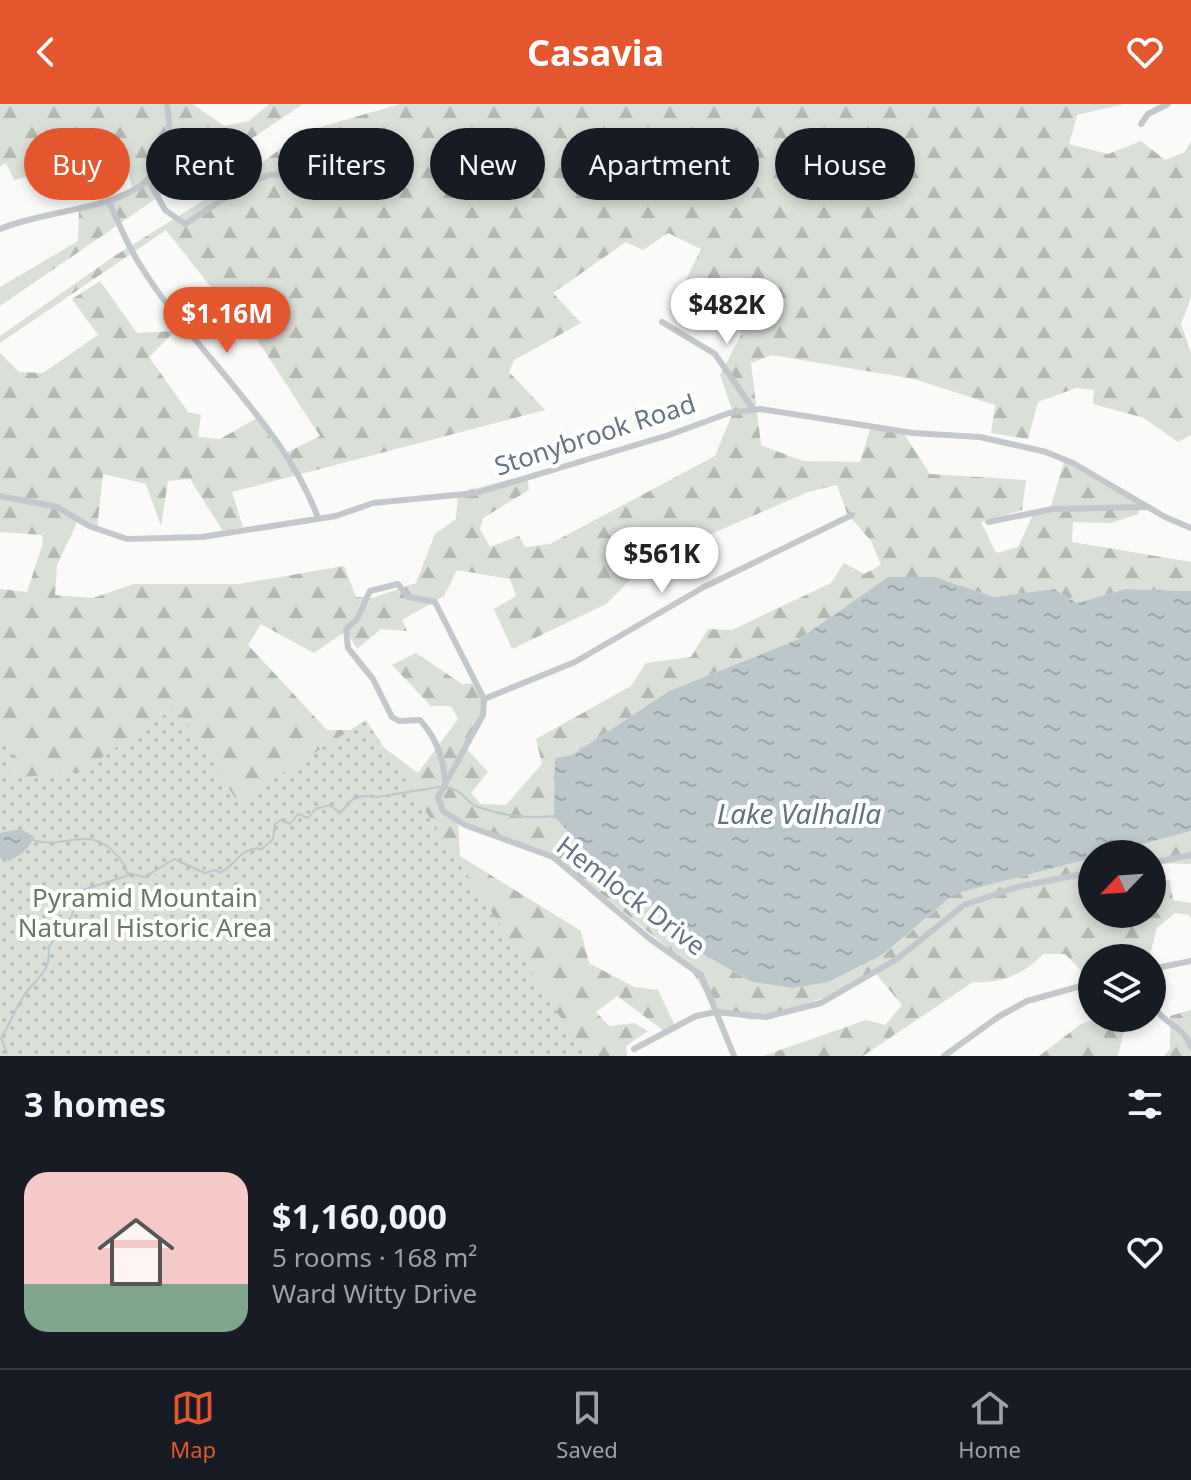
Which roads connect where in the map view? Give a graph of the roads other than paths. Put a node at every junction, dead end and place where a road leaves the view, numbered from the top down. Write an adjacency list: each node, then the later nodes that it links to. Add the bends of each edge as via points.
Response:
1 (167, 104): 4 (street)
2 (1168, 104): 3 (street)
3 (1141, 124)
4 (168, 128)
5 (146, 180): 8 (street)
6 (160, 200): 7 (street, via 185,224)
7 (222, 200)
8 (109, 202): 9 (street); 15 (street, via 142,269 265,428)
9 (0, 229)
10 (662, 322): 11 (street, via 715,354)
11 (753, 409): 13 (street, Stonybrook Road, via 913,433 980,437 1046,452); 15 (street, Stonybrook Road, via 476,493 380,502)
12 (0, 496): 15 (street, Stonybrook Road, via 57,507 127,539 202,537)
13 (1148, 507): 16 (street, via 1053,509); 17 (street, Stonybrook Road)
14 (852, 515): 18 (street, via 704,587 575,662)
15 (318, 518)
16 (988, 522)
17 (1191, 528)
18 (484, 699): 19 (street, Hemlock Drive, via 483,715); 19 (street, via 435,602 408,597 398,584 370,591 346,629 348,648 373,679 392,717 420,720 428,729 441,753)
19 (445, 781): 26 (street, Hemlock Drive, via 438,797 443,811 562,864 701,975)
20 (1191, 855): 21 (street)
21 (1166, 860)
22 (1078, 875): 26 (street, via 971,902 897,959 821,1003 766,1017)
23 (1191, 961): 24 (street)
24 (1166, 966)
25 (1078, 987): 31 (street, via 1027,1001)
26 (716, 1012): 29 (street, via 696,1016); 30 (street, Hemlock Drive)
27 (1166, 1019): 28 (street, via 1182,1031)
28 (1191, 1047)
29 (634, 1049)
30 (734, 1056)
31 (944, 1056)

